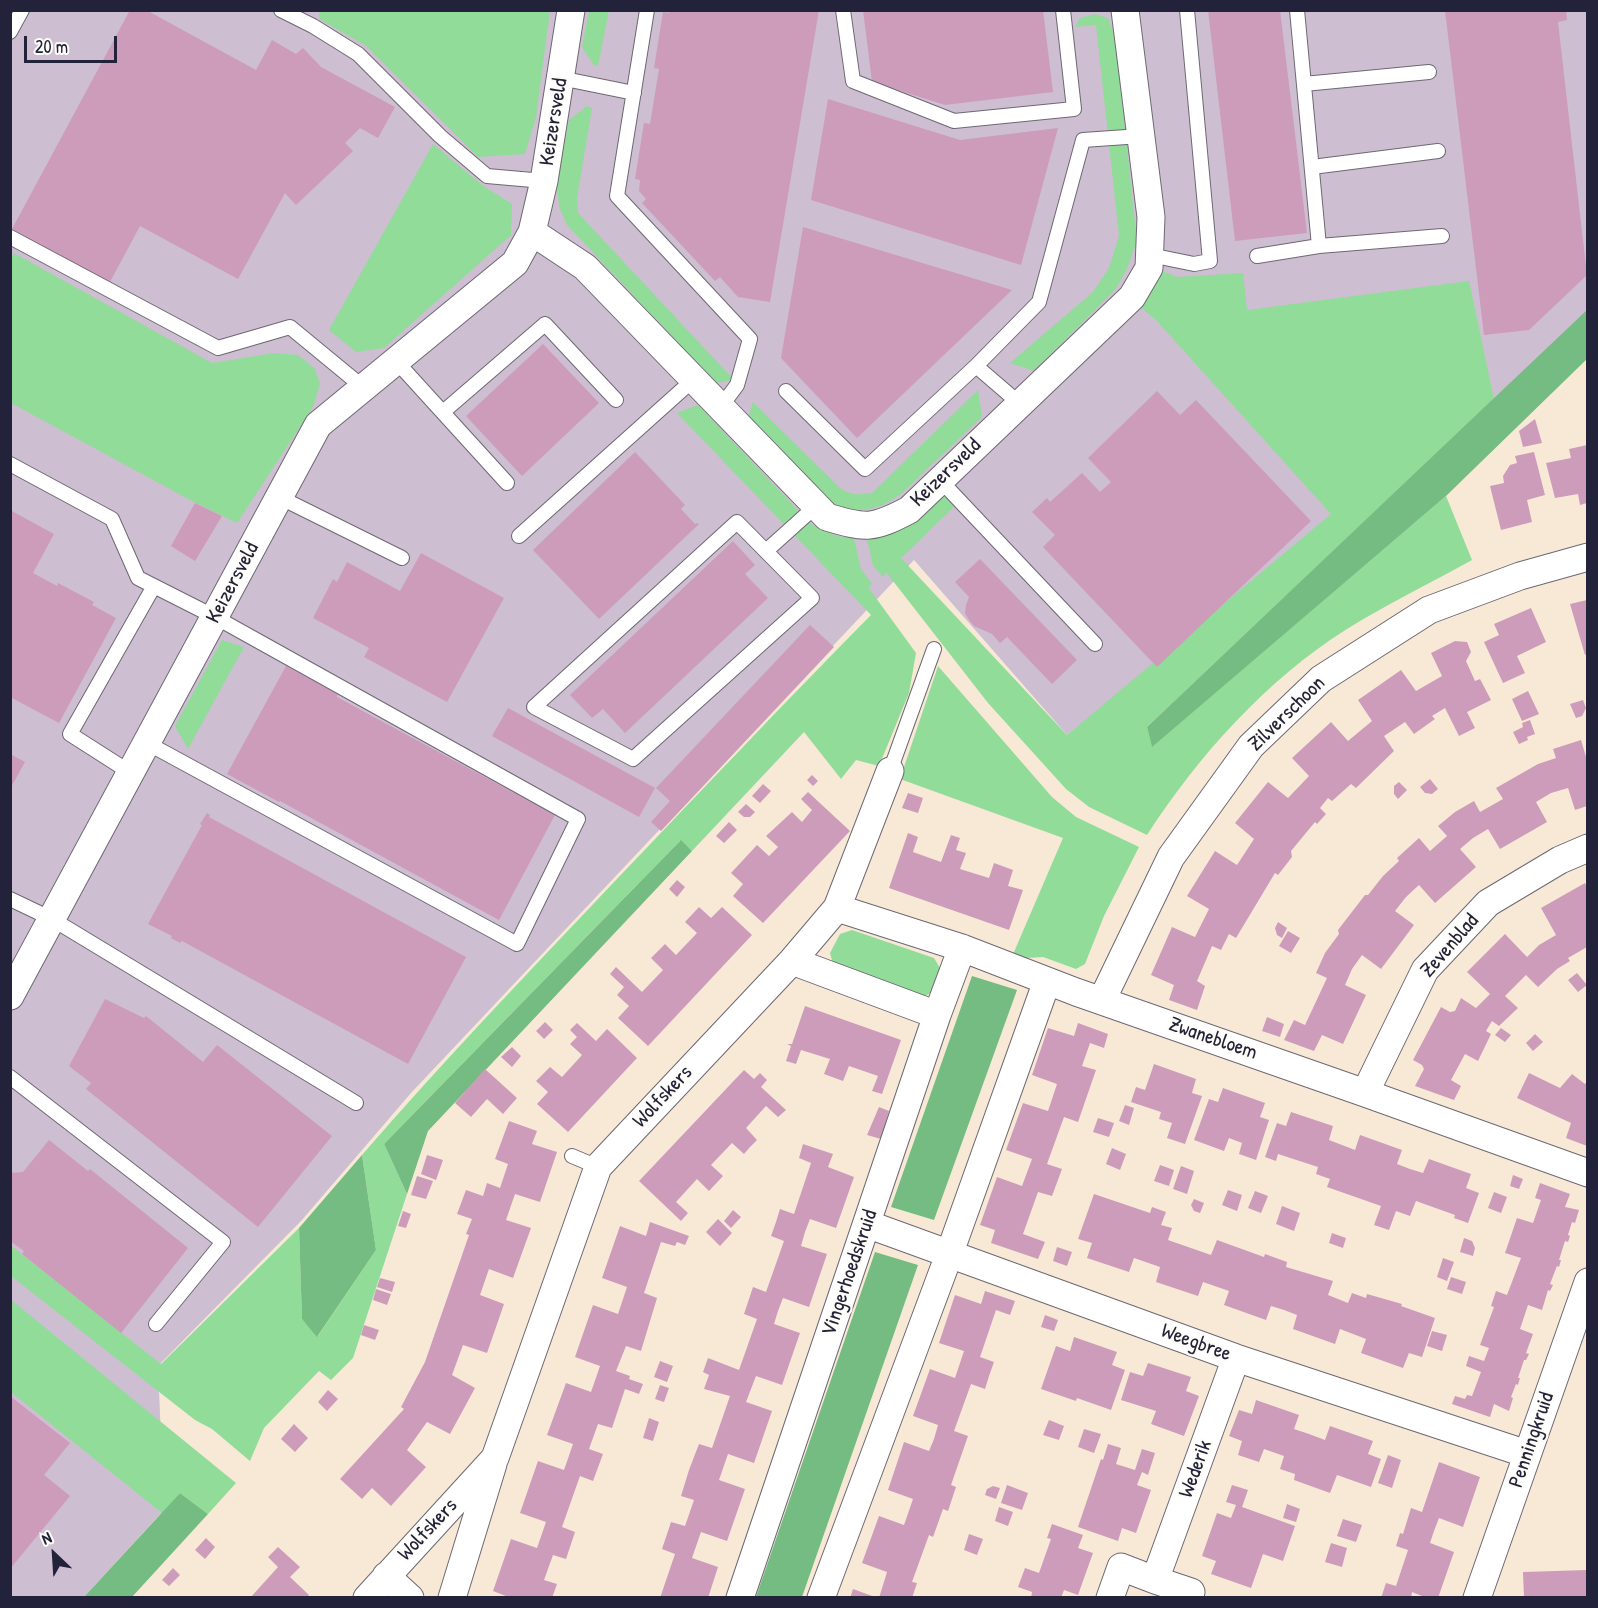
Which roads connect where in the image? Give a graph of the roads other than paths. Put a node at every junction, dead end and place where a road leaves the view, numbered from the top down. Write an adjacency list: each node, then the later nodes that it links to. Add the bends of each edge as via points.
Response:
1 (22, 10): 10 (lane)
2 (281, 10): 18 (lane, via 358,54 440,136 487,176)
3 (571, 10): 12 (street, Keizersveld)
4 (647, 10): 14 (lane)
5 (843, 10): 6 (lane, via 853,81 954,121 1074,109)
6 (1063, 10)
7 (1125, 10): 15 (street, Keizersveld)
8 (1187, 10): 23 (lane, via 1210,261 1194,264)
9 (1297, 10): 13 (lane)
10 (10, 32)
11 (1429, 72): 13 (lane)
12 (560, 78): 14 (lane); 18 (street, Keizersveld)
13 (1304, 84): 17 (lane)
14 (634, 93): 32 (lane, via 617,196 750,339 737,385)
15 (1141, 136): 23 (street, Keizersveld, via 1151,217); 26 (lane, via 1083,140 1039,302)
16 (1438, 151): 17 (lane)
17 (1312, 167): 22 (lane)
18 (544, 181): 19 (street, Keizersveld)
19 (532, 232): 25 (street, Keizersveld, via 515,262); 27 (street, Keizersveld, via 585,267)
20 (1442, 236): 22 (lane)
21 (10, 237): 28 (lane, via 218,348 290,327)
22 (1319, 246): 24 (lane)
23 (1150, 255): 31 (street, Keizersveld, via 1149,268 1132,297)
24 (1257, 256)
25 (396, 361): 28 (street, Keizersveld); 33 (lane)
26 (976, 366): 29 (lane, via 865,469); 31 (lane)
27 (693, 380): 32 (street, Keizersveld); 39 (lane)
28 (364, 388): 37 (street, Keizersveld, via 318,425)
29 (786, 391)
30 (616, 400): 33 (lane, via 545,324)
31 (1019, 403): 35 (street, Keizersveld)
32 (720, 408): 38 (street, Keizersveld)
33 (443, 412): 36 (lane)
34 (10, 464): 43 (lane, via 112,519 138,578)
35 (940, 480): 38 (street, Keizersveld, via 909,510 883,524 857,526 827,517); 45 (lane)
36 (507, 483)
37 (279, 497): 42 (lane); 44 (street, Keizersveld)
38 (816, 506): 40 (lane)
39 (519, 536)
40 (766, 551): 40 (lane, via 812,598 633,759 534,707 737,522)
41 (1587, 557): 58 (street, Zilverschoon, via 1520,576 1429,610 1321,679 1251,746 1171,857)
42 (402, 558)
43 (154, 586): 44 (lane); 49 (lane, via 70,734)
44 (215, 617): 47 (street, Keizersveld); 47 (lane, via 578,819 517,944)
45 (1095, 644)
46 (934, 649): 48 (lane)
47 (147, 743): 49 (street, Keizersveld)
48 (890, 771): 52 (street, Wolfskers)
49 (131, 773): 53 (street, Keizersveld)
50 (1587, 848): 61 (street, Zevenblad, via 1488,903 1425,970)
51 (10, 899): 53 (lane)
52 (837, 908): 54 (street, Zwanebloem); 55 (street, Wolfskers)
53 (52, 919): 57 (street, Keizersveld); 62 (lane)
54 (962, 948): 56 (street, Zwanebloem); 59 (street, Vingerhoedskruid)
55 (792, 961): 59 (street); 64 (street, Wolfskers)
56 (1047, 981): 58 (street, Zwanebloem); 67 (street)
57 (10, 996)
58 (1102, 1000): 61 (street, Zwanebloem)
59 (937, 1015): 66 (street, Vingerhoedskruid)
60 (10, 1077): 69 (lane, via 223,1242)
61 (1365, 1093): 65 (street, Zwanebloem)
62 (356, 1103)
63 (573, 1156): 64 (lane)
64 (598, 1167): 72 (street, Wolfskers)
65 (1587, 1173)
66 (867, 1224): 67 (street, Weegbree); 78 (street, Vingerhoedskruid)
67 (949, 1255): 70 (street, Weegbree); 79 (street)
68 (1587, 1282): 71 (street, Penningkruid)
69 (156, 1324)
70 (1236, 1358): 71 (street, Weegbree); 74 (street, Wederik)
71 (1527, 1455): 82 (street, Penningkruid)
72 (495, 1458): 73 (street, Wolfskers); 77 (street, Wolfskers)
73 (386, 1576): 75 (street, Wolfskers); 76 (street)
74 (1155, 1580): 80 (street, via 1121,1567); 81 (street, via 1191,1592)
75 (367, 1598)
76 (410, 1598)
77 (452, 1598)
78 (740, 1598)
79 (821, 1598)
80 (1110, 1598)
81 (1189, 1598)
82 (1477, 1598)

